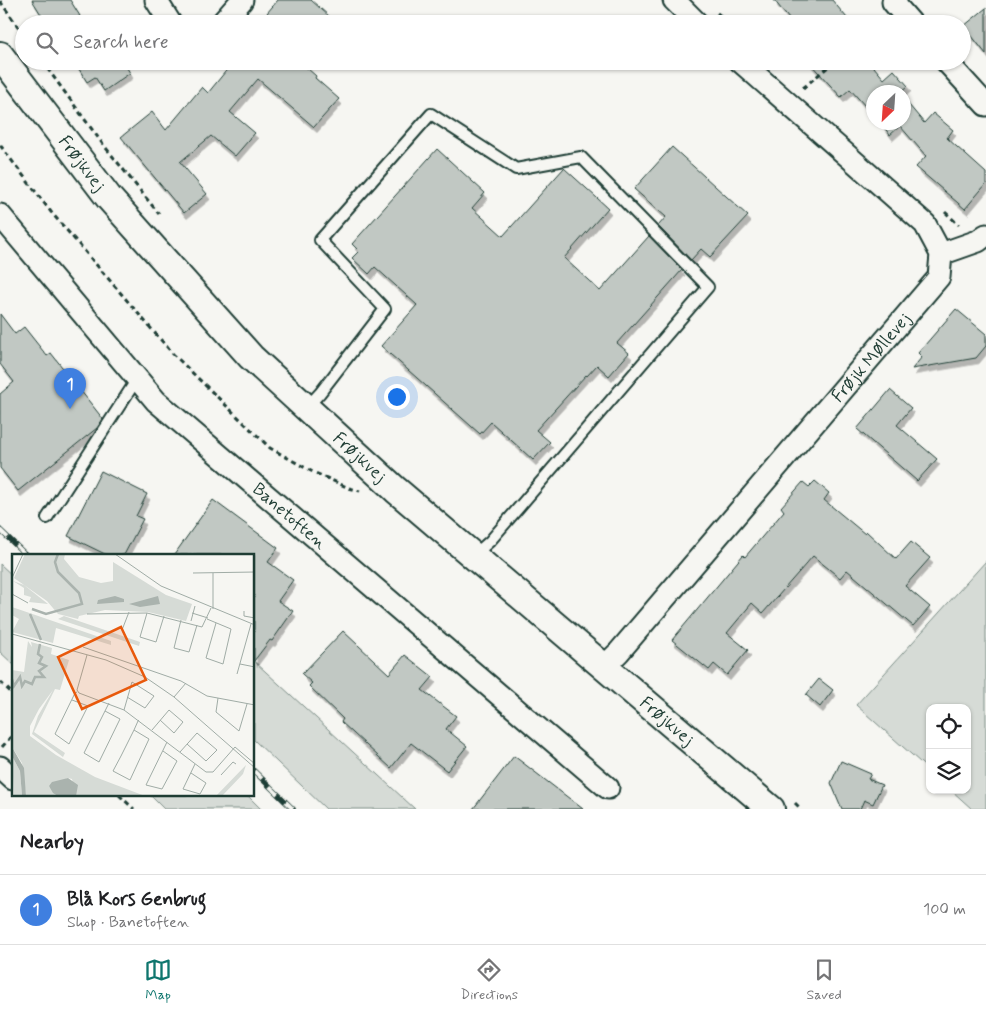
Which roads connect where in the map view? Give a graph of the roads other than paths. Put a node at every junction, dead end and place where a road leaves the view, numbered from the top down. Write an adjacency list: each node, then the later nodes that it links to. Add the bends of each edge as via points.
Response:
1 (156, 0): 5 (street)
2 (242, 0): 6 (street)
3 (674, 0): 7 (street)
4 (896, 0): 8 (street, via 893,2)
5 (165, 15)
6 (229, 15)
7 (689, 15)
8 (904, 15)
9 (0, 55): 17 (street, Frøjkvej, via 109,198 251,357)
10 (750, 70): 15 (street, via 925,224)
11 (954, 70): 12 (street)
12 (986, 105)
13 (0, 215): 16 (street, Banetoften)
14 (986, 235): 15 (street)
15 (941, 254): 20 (street, Frøjk Møllevej, via 939,276)
16 (137, 379): 18 (lane); 21 (street, Banetoften, via 156,401)
17 (306, 408): 19 (street, Frøjkvej); 19 (lane, via 385,309 320,240 431,114 516,169 581,157 708,287 490,541)
18 (48, 518)
19 (473, 556): 20 (street, Frøjkvej)
20 (604, 666): 22 (street, Frøjkvej)
21 (608, 788)
22 (771, 809)

